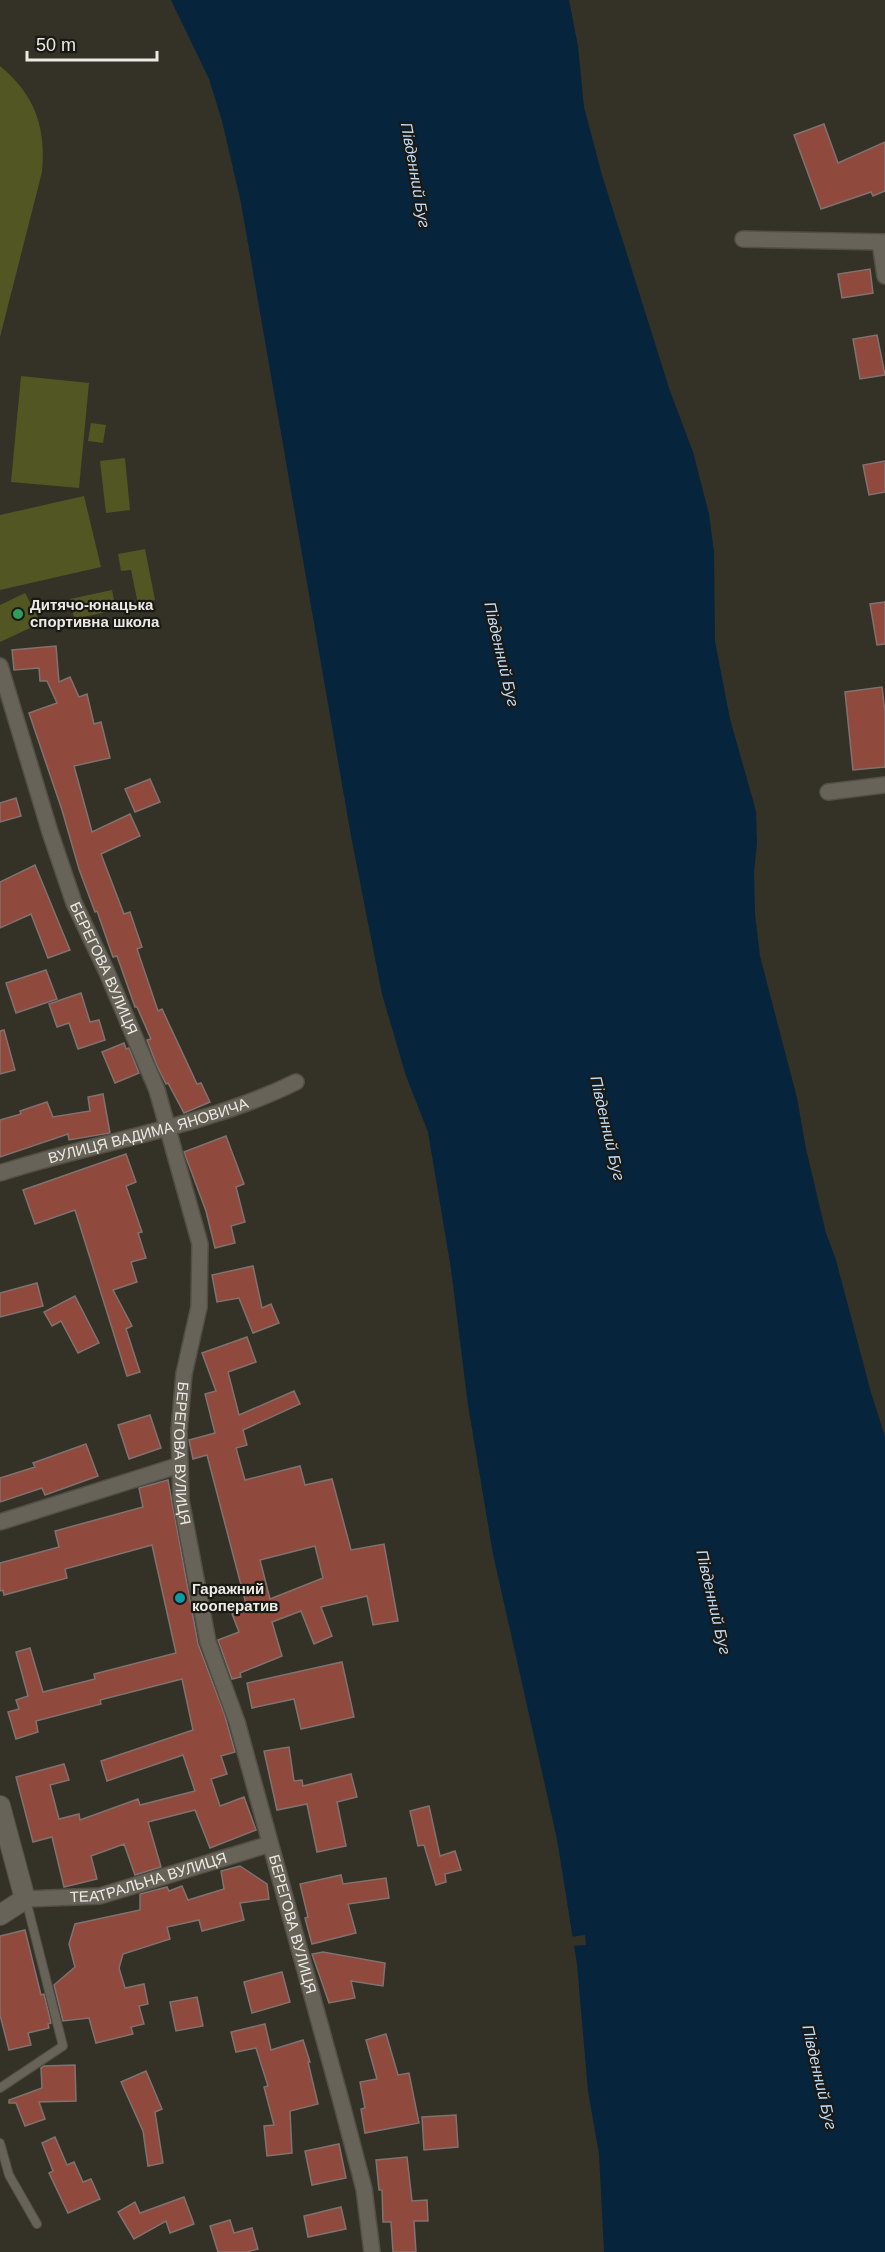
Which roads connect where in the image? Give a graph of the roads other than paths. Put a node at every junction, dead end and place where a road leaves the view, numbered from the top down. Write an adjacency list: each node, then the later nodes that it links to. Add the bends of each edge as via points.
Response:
1 (743, 239): 2 (street)
2 (883, 242): 3 (street)
3 (885, 276)
4 (0, 666): 8 (street, БЕРЕГОВА ВУЛИЦЯ, via 74,903 157,1090)
5 (885, 785): 6 (street)
6 (828, 792)
7 (296, 1082): 8 (street, ВУЛИЦЯ ВАДИМА ЯНОВИЧА)
8 (167, 1129): 9 (street, ВУЛИЦЯ ВАДИМА ЯНОВИЧА); 10 (street, БЕРЕГОВА ВУЛИЦЯ, via 200,1244 199,1307 184,1374)
9 (0, 1173)
10 (180, 1465): 11 (street); 13 (street, БЕРЕГОВА ВУЛИЦЯ, via 181,1500 208,1642 237,1722)
11 (0, 1522)
12 (0, 1806): 14 (street)
13 (270, 1844): 14 (street, ТЕАТРАЛЬНА ВУЛИЦЯ, via 100,1896); 19 (street, БЕРЕГОВА ВУЛИЦЯ, via 364,2189)
14 (26, 1899): 15 (street); 16 (lane, via 63,2046)
15 (0, 1916)
16 (0, 2088)
17 (0, 2143): 18 (lane, via 9,2175)
18 (37, 2224)
19 (372, 2252)

